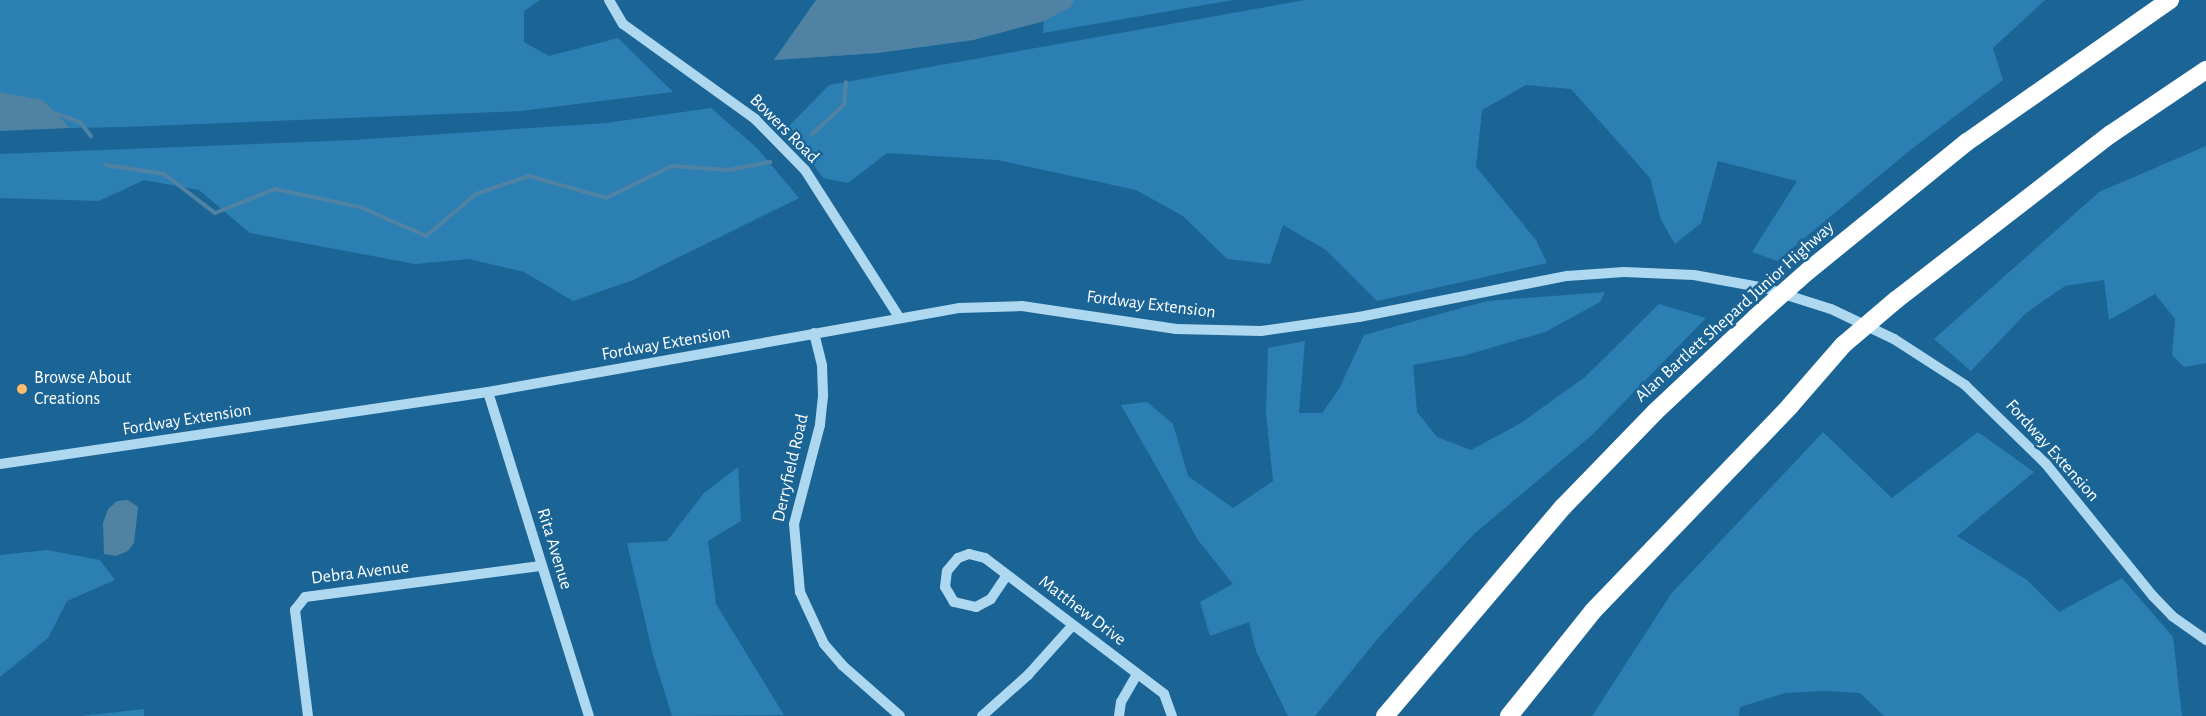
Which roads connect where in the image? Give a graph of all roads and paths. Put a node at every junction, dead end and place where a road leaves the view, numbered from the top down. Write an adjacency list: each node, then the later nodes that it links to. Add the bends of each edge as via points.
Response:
1 (609, 0): 4 (street, Bowers Road, via 623,24 755,119 805,170)
2 (2170, 0): 19 (highway, Alan Bartlett Shepard Junior Highway, bridge, via 1966,142 1755,318 1655,412 1563,507)
3 (2206, 70): 20 (highway, bridge, via 2111,134 1843,345 1790,406 1593,611)
4 (899, 316): 5 (street, Fordway Extension); 11 (street, Fordway Extension, via 959,308 1022,306 1176,329 1261,331 1326,323 1596,273 1694,275 1765,288 1831,309 1874,329 1965,385 2046,464 2153,596)
5 (814, 333): 6 (street, Fordway Extension); 15 (street, Derryfield Road, via 822,366 823,396 820,425 794,524 800,592 824,644)
6 (488, 392): 7 (street, Fordway Extension); 8 (street, Rita Avenue)
7 (0, 464)
8 (542, 566): 13 (street, Debra Avenue, via 304,597 296,610); 14 (street, Rita Avenue)
9 (1007, 575): 9 (street, Matthew Drive, via 985,558 969,554 949,565 944,582 954,602 976,607 991,599); 10 (street, Matthew Drive)
10 (1074, 626): 12 (street, Matthew Drive); 16 (street)
11 (2206, 640)
12 (1137, 674): 17 (street, via 1121,702); 18 (street, Matthew Drive, via 1168,699)
13 (308, 716)
14 (589, 716)
15 (900, 716)
16 (982, 716)
17 (1119, 716)
18 (1172, 716)
19 (1385, 716)
20 (1509, 716)

